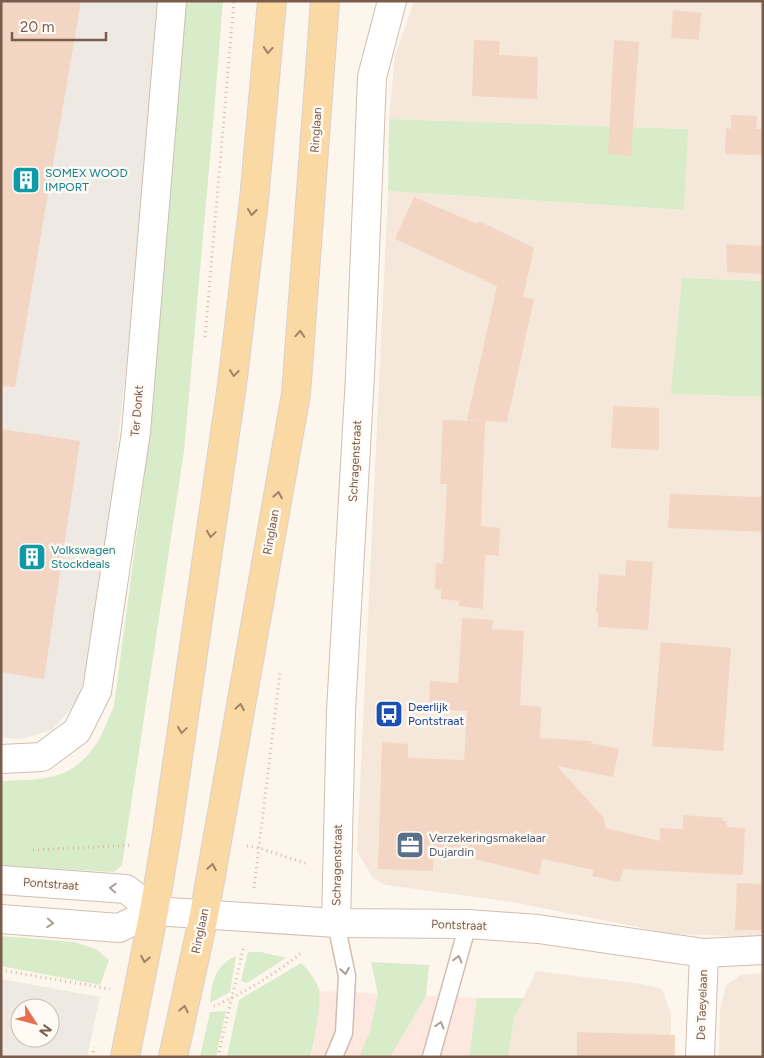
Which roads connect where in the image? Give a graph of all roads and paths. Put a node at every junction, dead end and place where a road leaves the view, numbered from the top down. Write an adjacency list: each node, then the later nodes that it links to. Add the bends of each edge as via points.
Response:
1 (172, 1): 7 (street, Ter Donkt, via 136,432 97,691 77,731 42,757)
2 (234, 1): 6 (path)
3 (272, 1): 13 (main road, one-way to 13, via 254,200 232,385)
4 (325, 1): 14 (main road, Ringlaan, one-way to 4, via 296,394)
5 (392, 1): 16 (street, Schragenstraat, via 372,77 360,376 341,710)
6 (205, 340)
7 (1, 759)
8 (133, 838): 9 (path)
9 (132, 845): 10 (path); 12 (path)
10 (29, 850)
11 (1, 880): 12 (street, Pontstraat, one-way to 11)
12 (126, 889): 13 (street)
13 (154, 911): 14 (street, Pontstraat); 15 (street, one-way to 13, via 119,928); 27 (main road, one-way to 27)
14 (204, 915): 16 (street, Pontstraat); 28 (main road, Ringlaan, one-way to 14)
15 (1, 919)
16 (336, 923): 17 (street, Pontstraat); 24 (path, via 292,961); 29 (lane, one-way to 29, via 346,976 344,1033)
17 (468, 924): 19 (street, Pontstraat, via 538,929); 30 (lane, one-way to 17)
18 (763, 950): 19 (street, Pontstraat)
19 (704, 953): 31 (street, De Taeyelaan)
20 (1, 970): 22 (path)
21 (108, 980): 22 (path)
22 (107, 988): 23 (path)
23 (105, 997)
24 (232, 999)
25 (96, 1038): 26 (path)
26 (92, 1057)
27 (125, 1057)
28 (173, 1057)
29 (334, 1057)
30 (431, 1057)
31 (700, 1057)

